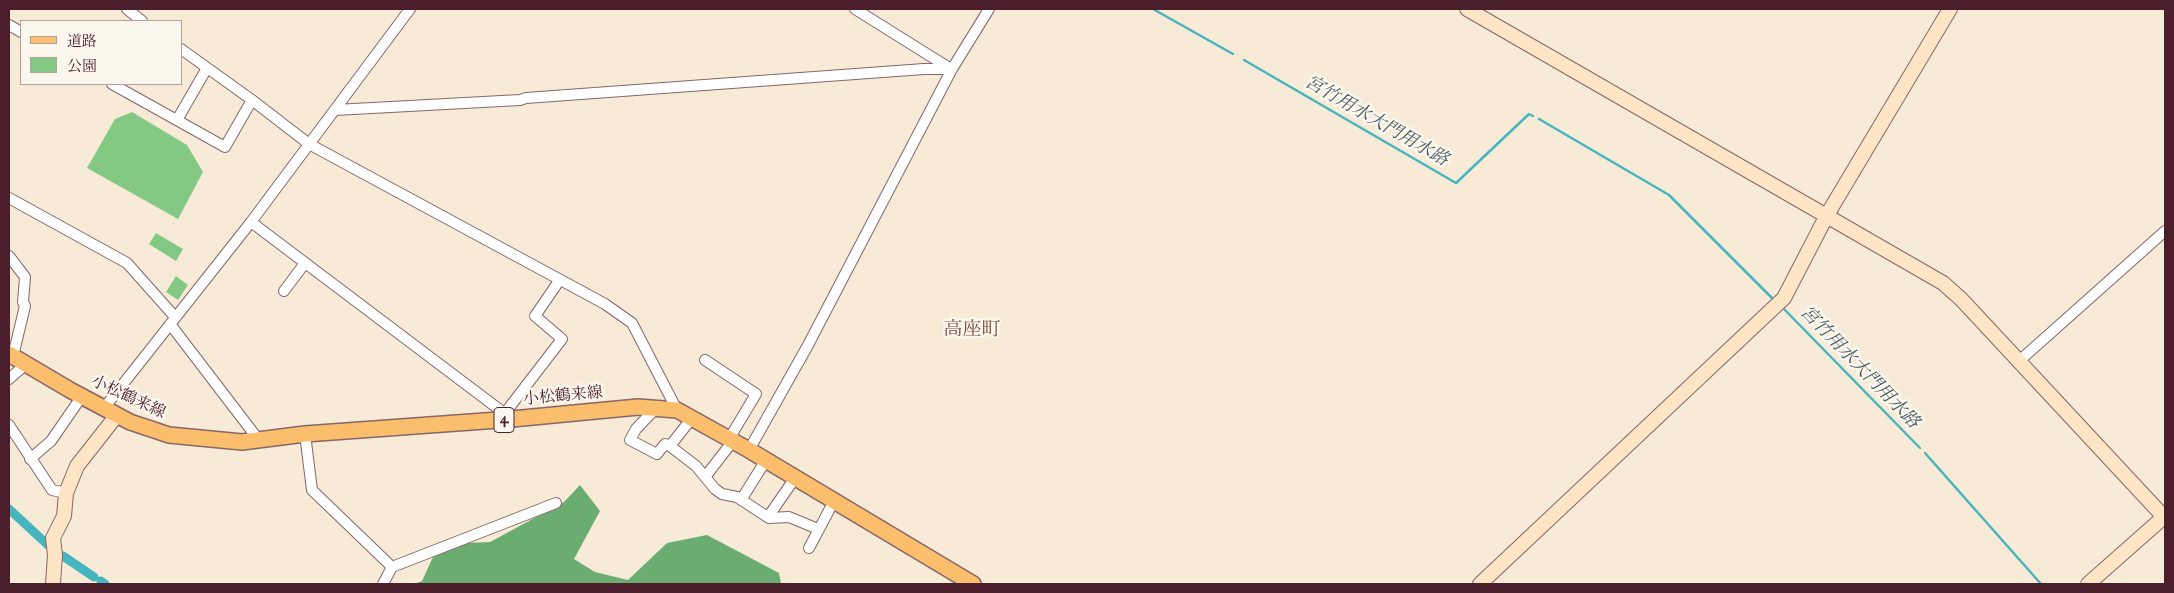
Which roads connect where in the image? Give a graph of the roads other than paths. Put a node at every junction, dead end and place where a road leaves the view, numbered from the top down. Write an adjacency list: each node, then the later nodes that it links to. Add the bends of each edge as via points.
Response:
1 (127, 9): 7 (street)
2 (410, 9): 15 (street)
3 (855, 9): 12 (street)
4 (989, 9): 12 (street)
5 (1950, 9): 19 (street)
6 (1470, 10): 19 (street)
7 (141, 20)
8 (9, 25): 9 (street)
9 (20, 31)
10 (182, 50): 11 (street)
11 (207, 68): 14 (street); 16 (street)
12 (952, 69): 15 (street); 43 (street)
13 (114, 85): 16 (street)
14 (252, 100): 16 (street, via 225,147); 17 (street)
15 (335, 110): 17 (street)
16 (177, 120)
17 (309, 144): 20 (street); 24 (street)
18 (9, 198): 26 (street, via 127,263)
19 (1827, 215): 29 (street, via 1943,283); 60 (street, via 1784,298)
20 (251, 222): 23 (street); 26 (street)
21 (2165, 231): 29 (street)
22 (9, 256): 27 (street, via 25,277 25,306)
23 (305, 263): 25 (street); 36 (street)
24 (559, 281): 34 (street, via 605,304 632,323); 36 (street, via 535,316 562,339)
25 (284, 291)
26 (173, 321): 35 (street); 40 (street)
27 (11, 355): 30 (main road, 小松鶴来線 / 4)
28 (705, 360): 41 (street, via 756,394)
29 (2018, 362): 53 (street)
30 (26, 364): 31 (street); 32 (main road, 小松鶴来線 / 4)
31 (9, 380)
32 (82, 396): 35 (main road, 小松鶴来線 / 4); 44 (street, via 51,440)
33 (657, 407): 34 (main road, 小松鶴来線 / 4); 36 (main road, 小松鶴来線 / 4); 42 (street, via 630,440 657,454 665,444)
34 (677, 410): 37 (main road, 小松鶴来線 / 4)
35 (110, 411): 40 (main road, 小松鶴来線 / 4, via 130,422 169,435 242,442); 48 (street, via 77,466)
36 (509, 416): 39 (main road, 小松鶴来線 / 4)
37 (692, 418): 41 (main road, 小松鶴来線 / 4); 42 (street)
38 (9, 425): 44 (street)
39 (305, 434): 40 (main road, 小松鶴来線 / 4); 56 (street, via 312,490)
40 (258, 439)
41 (731, 440): 43 (main road, 小松鶴来線 / 4); 46 (street)
42 (670, 446): 46 (street)
43 (749, 450): 45 (main road, 小松鶴来線 / 4)
44 (30, 459): 48 (street, via 52,490)
45 (766, 460): 47 (main road, 小松鶴来線 / 4); 49 (street)
46 (705, 477): 49 (street, via 722,494)
47 (795, 478): 50 (main road, 小松鶴来線 / 4); 52 (street)
48 (66, 493): 57 (street, via 64,516 53,538)
49 (741, 500): 52 (street)
50 (834, 501): 54 (street); 59 (main road, 小松鶴来線 / 4)
51 (556, 502): 56 (street)
52 (768, 517): 54 (street, via 789,518)
53 (2164, 517): 61 (street)
54 (818, 529): 55 (street)
55 (809, 548)
56 (392, 567): 58 (street)
57 (53, 584)
58 (383, 584)
59 (973, 584)
60 (1480, 584)
61 (2088, 584)

